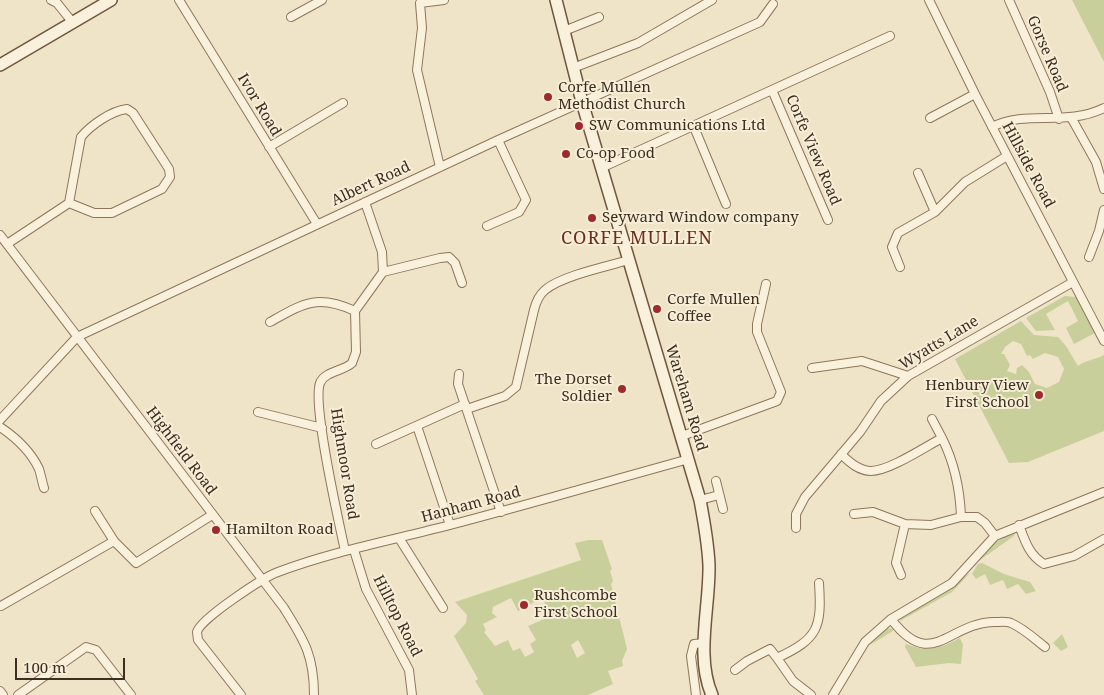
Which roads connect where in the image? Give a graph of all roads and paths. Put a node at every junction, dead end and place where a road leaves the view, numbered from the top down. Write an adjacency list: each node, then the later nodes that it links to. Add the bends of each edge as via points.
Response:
1 (52, 0): 14 (street)
2 (111, 0): 14 (street)
3 (179, 0): 30 (street, Ivor Road)
4 (322, 0): 12 (street)
5 (444, 0): 10 (street)
6 (556, 0): 15 (street, Wareham Road)
7 (712, 0): 18 (street, via 638,43)
8 (929, 0): 20 (street, Hillside Road)
9 (1009, 0): 25 (street, Gorse Road, via 1050,92)
10 (419, 1): 32 (street, via 422,28 417,70)
11 (773, 4): 21 (street, Albert Road, via 760,22)
12 (291, 17)
13 (599, 17): 15 (street)
14 (73, 23): 17 (street)
15 (564, 31): 18 (street, Wareham Road)
16 (890, 36): 19 (street, Corfe View Road)
17 (0, 65)
18 (573, 68): 21 (street, Wareham Road)
19 (772, 90): 27 (street, Corfe View Road); 41 (street, Corfe View Road)
20 (975, 94): 24 (street); 28 (street, Hillside Road)
21 (582, 102): 29 (street, Albert Road); 33 (street, Wareham Road)
22 (343, 103): 30 (street)
23 (1104, 108): 26 (street)
24 (930, 118)
25 (1058, 119): 26 (street); 28 (street, via 1021,118)
26 (1072, 119): 35 (street, via 1096,162)
27 (694, 127): 33 (street, Corfe View Road); 38 (street)
28 (992, 127): 31 (street, Hillside Road)
29 (498, 140): 32 (street, Albert Road); 43 (street, via 526,200 519,212)
30 (269, 148): 42 (street, Ivor Road)
31 (1008, 156): 40 (street, via 965,182); 50 (street, Hillside Road)
32 (440, 167): 36 (street, Albert Road)
33 (601, 168): 47 (street, Wareham Road)
34 (918, 173): 40 (street)
35 (1104, 189)
36 (365, 202): 42 (street, Albert Road); 49 (street, via 382,252)
37 (69, 203): 37 (street, via 94,212 112,213 162,189 167,183 169,169 134,113 127,109 112,114 86,131 81,138); 45 (street)
38 (726, 204)
39 (1104, 210): 46 (street)
40 (935, 212): 48 (street, via 898,233 892,247)
41 (828, 220)
42 (316, 224): 55 (street, Albert Road)
43 (487, 226)
44 (0, 235): 45 (street, Highfield Road)
45 (7, 244): 55 (street, Highfield Road)
46 (1089, 257)
47 (629, 260): 60 (street, via 558,282 546,289 537,300 516,387 505,396); 67 (street, Wareham Road)
48 (900, 267)
49 (383, 272): 51 (street, via 449,257 455,263); 53 (street)
50 (1073, 282): 56 (street, Hillside Road); 59 (street, Wyatts Lane)
51 (462, 283)
52 (766, 284): 67 (street, via 757,332 781,392 777,401)
53 (355, 311): 54 (street, via 342,305 316,301); 66 (street, Highmoor Road, via 356,352 352,363 320,382)
54 (270, 322)
55 (77, 337): 63 (street, Albert Road); 81 (street, Highfield Road)
56 (1104, 341)
57 (812, 368): 59 (street, via 862,361)
58 (459, 374): 60 (street, via 458,384)
59 (908, 376): 70 (street, Wyatts Lane, via 881,401)
60 (466, 406): 64 (street); 79 (street)
61 (258, 412): 66 (street)
62 (932, 419): 68 (street)
63 (0, 420)
64 (417, 426): 69 (street); 84 (street)
65 (0, 427): 73 (street, via 13,436 33,460)
66 (322, 428): 92 (street, Highmoor Road)
67 (682, 436): 71 (street, Wareham Road)
68 (942, 438): 70 (street, via 872,472 856,467); 82 (street, via 952,457 958,480)
69 (376, 444)
70 (841, 454): 86 (street, Wyatts Lane, via 805,497 796,514)
71 (689, 459): 76 (street, Wareham Road); 79 (street, Hanham Road)
72 (716, 481): 75 (street)
73 (44, 488)
74 (1104, 492): 85 (street)
75 (719, 494): 76 (street); 77 (street)
76 (700, 500): 99 (street, Wareham Road, via 709,565)
77 (723, 509)
78 (95, 511): 90 (street)
79 (500, 512): 84 (street, Hanham Road)
80 (854, 514): 83 (street, via 873,512)
81 (212, 516): 90 (street, via 136,562); 94 (street, Highfield Road)
82 (961, 517): 83 (street, via 931,525); 87 (street, via 977,516)
83 (906, 524): 93 (street, via 896,563)
84 (450, 525): 88 (street, Hanham Road)
85 (1019, 525): 87 (street); 89 (street, via 1029,550 1044,564 1074,556)
86 (796, 528)
87 (995, 536): 98 (street, via 952,583)
88 (399, 538): 91 (street, Hanham Road); 97 (street)
89 (1104, 539)
90 (114, 541): 96 (street)
91 (354, 550): 92 (street, Hanham Road); 109 (street, Hilltop Road, via 366,588 409,670)
92 (345, 552): 94 (street, Hanham Road, via 277,572)
93 (901, 575)
94 (261, 580): 107 (street, Hanham Road, via 200,624 197,632 198,640); 108 (street, Highfield Road, via 284,608 308,648)
95 (819, 583): 101 (street, via 821,608 816,629 800,647)
96 (1, 606)
97 (443, 608)
98 (892, 619): 100 (street, via 903,634 917,643 941,642 978,624 1010,622); 113 (street, via 865,642)
99 (705, 643): 110 (street, via 694,644 691,656); 111 (street, Wareham Road, via 706,673)
100 (1045, 647)
101 (777, 658): 102 (street, via 770,649); 112 (street, via 793,681)
102 (735, 670)
103 (0, 691): 104 (street)
104 (3, 695)
105 (18, 695): 106 (street, via 86,647 96,650)
106 (131, 695)
107 (241, 695)
108 (314, 695)
109 (412, 695)
110 (696, 695)
111 (712, 695)
112 (811, 695)
113 (833, 695)

